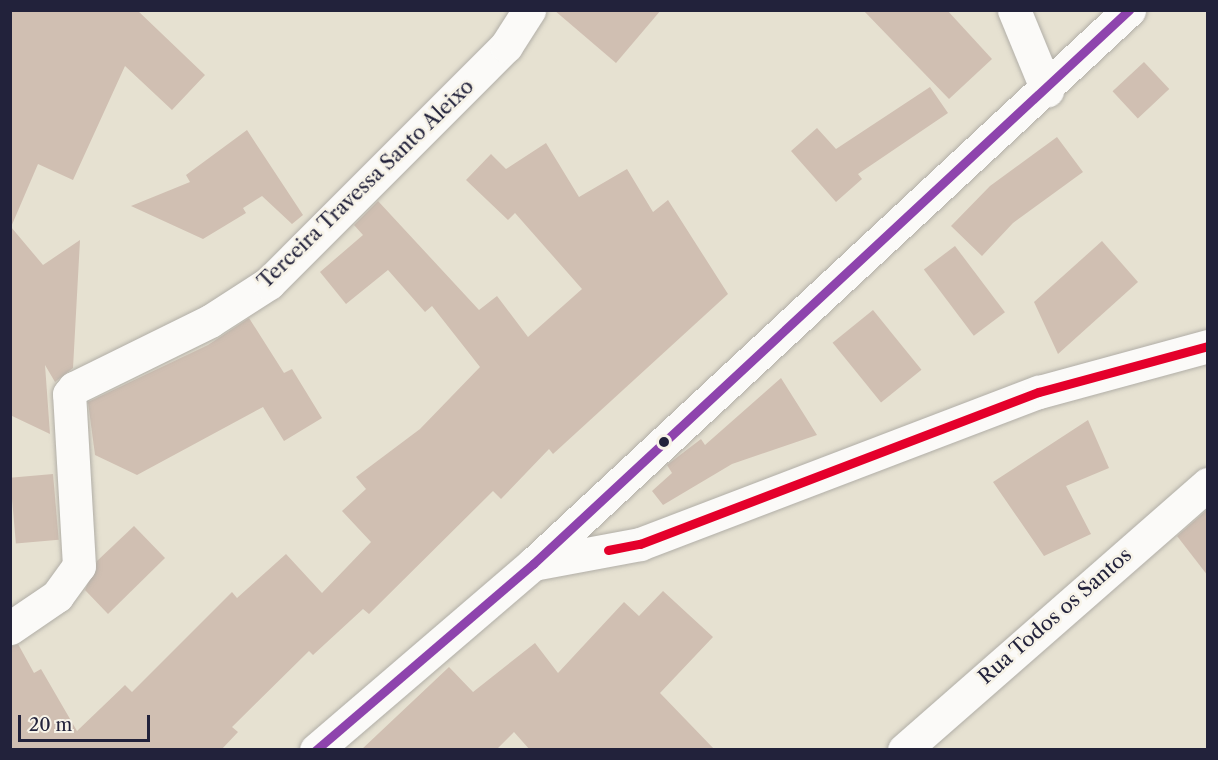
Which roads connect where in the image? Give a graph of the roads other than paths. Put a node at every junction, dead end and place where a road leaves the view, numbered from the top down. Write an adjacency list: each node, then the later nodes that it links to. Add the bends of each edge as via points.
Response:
1 (529, 10): 8 (street, Terceira Travessa Santo Aleixo, via 506,46 269,284 210,321 74,388 69,394 79,566 57,596)
2 (1014, 10): 4 (street)
3 (1129, 10): 4 (street)
4 (1047, 90): 7 (street)
5 (1208, 346): 7 (street, via 1039,392 640,544)
6 (1208, 484): 10 (street, Rua Todos os Santos)
7 (533, 564): 9 (street)
8 (10, 628)
9 (316, 750)
10 (904, 750)

